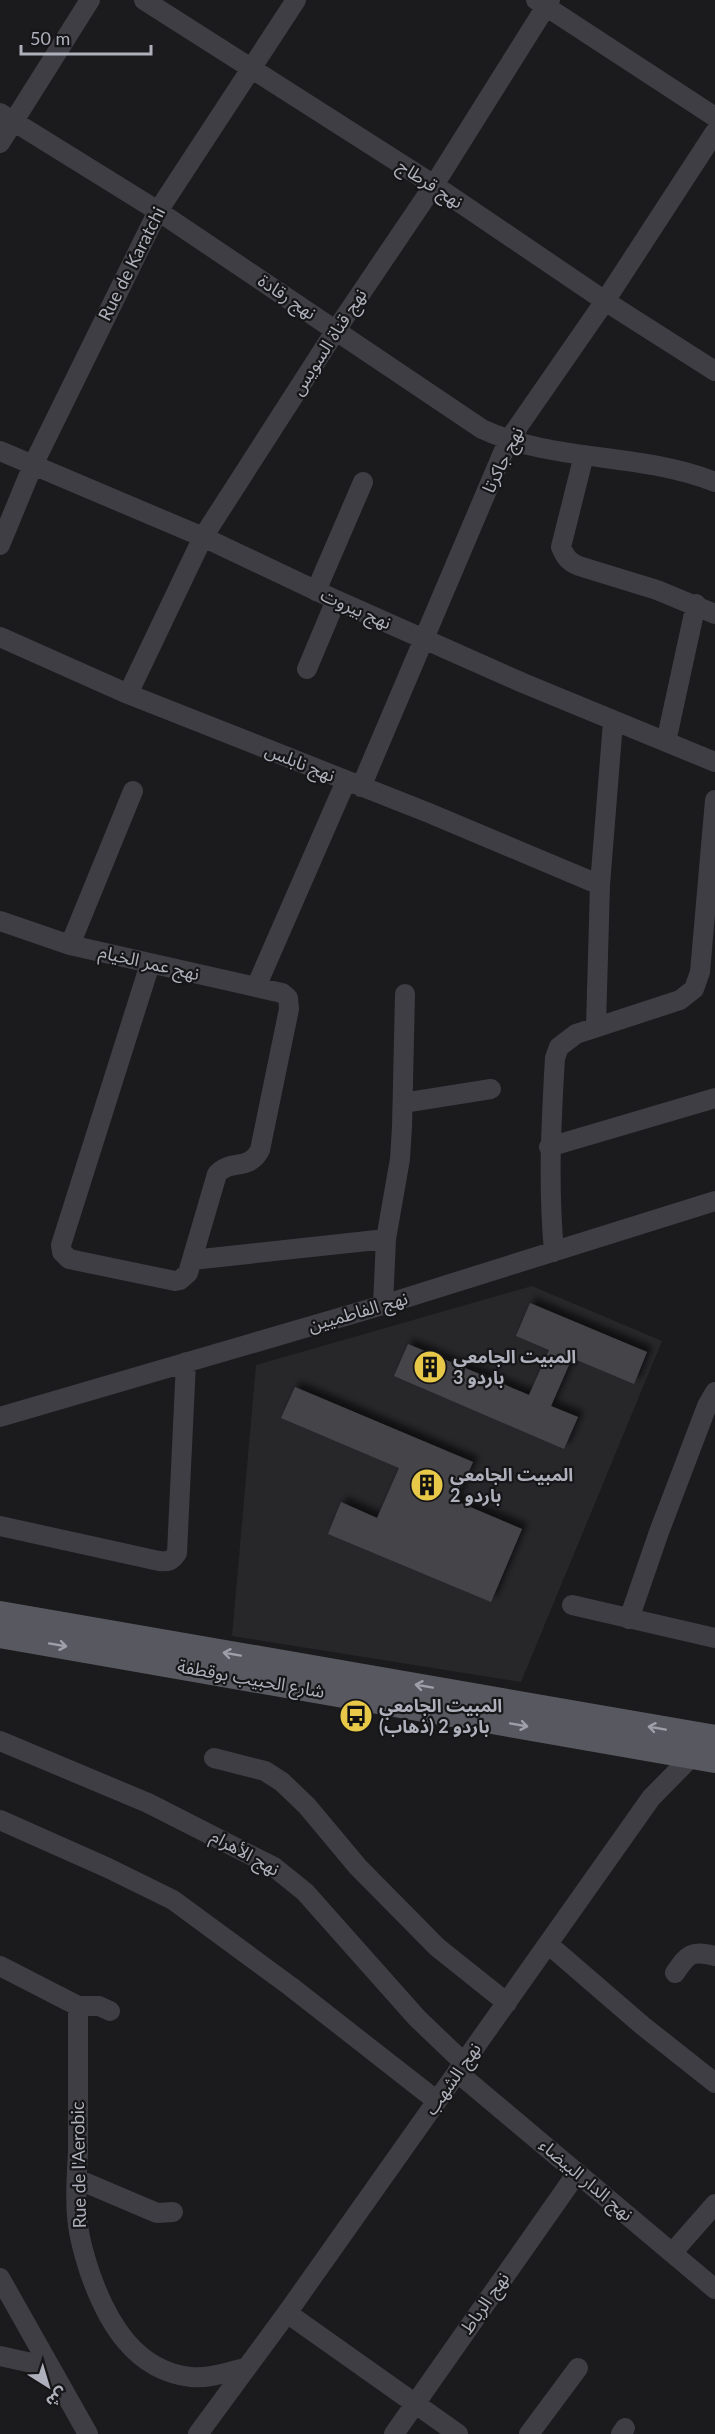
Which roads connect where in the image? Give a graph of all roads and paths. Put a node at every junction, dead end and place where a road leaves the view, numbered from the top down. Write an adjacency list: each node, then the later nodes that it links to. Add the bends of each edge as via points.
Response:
1 (90, 0): 6 (street)
2 (144, 0): 5 (street, نهج قرطاج)
3 (296, 0): 5 (street, Rue de Karatchi)
4 (544, 2): 7 (street); 10 (street, نهج قناة السويس)
5 (251, 70): 10 (street, نهج قرطاج); 11 (street, Rue de Karatchi)
6 (7, 117): 9 (street); 11 (street, نهج رقادة)
7 (715, 117)
8 (715, 132): 12 (street, نهج جاكرتا)
9 (0, 143)
10 (434, 185): 12 (street, نهج قرطاج); 13 (street, نهج قناة السويس)
11 (158, 211): 13 (street, نهج رقادة); 18 (street, Rue de Karatchi)
12 (605, 301): 14 (street, نهج قرطاج); 15 (street, نهج جاكرتا)
13 (336, 330): 15 (street, نهج رقادة, via 482,429); 21 (street, نهج قناة السويس)
14 (715, 371)
15 (508, 441): 17 (street, نهج رقادة); 28 (street, نهج جاكرتا)
16 (0, 451): 18 (street, نهج بيروت)
17 (584, 455): 20 (street, نهج رقادة, via 669,468); 25 (street, via 561,547 564,555 579,566)
18 (33, 465): 21 (street, نهج بيروت); 22 (street, Rue de Karatchi)
19 (363, 482): 23 (street)
20 (715, 482)
21 (203, 537): 23 (street, نهج بيروت); 30 (street, نهج قناة السويس)
22 (0, 545)
23 (316, 591): 24 (street, نهج بيروت)
24 (336, 600): 28 (street, نهج بيروت); 29 (street)
25 (696, 604): 26 (street); 32 (street)
26 (715, 614)
27 (0, 637): 30 (street, نهج نابلس)
28 (425, 639): 31 (street, نهج بيروت); 34 (street, نهج جاكرتا)
29 (307, 669)
30 (128, 694): 34 (street, نهج نابلس)
31 (613, 722): 32 (street, نهج بيروت); 37 (street)
32 (666, 742): 33 (street, نهج بيروت)
33 (715, 762)
34 (354, 784): 37 (street, نهج نابلس); 41 (street, نهج جاكرتا)
35 (133, 790): 39 (street)
36 (715, 800): 43 (street, via 700,972 694,989 680,1000)
37 (600, 885): 43 (street)
38 (0, 921): 39 (street, نهج عمر الخيام)
39 (70, 945): 40 (street, نهج عمر الخيام)
40 (150, 964): 41 (street, نهج عمر الخيام); 51 (street, via 61,1245 69,1259 169,1281 185,1277)
41 (256, 987): 51 (street, نهج عمر الخيام, via 285,995 289,1009 260,1150 249,1163 228,1166 218,1174)
42 (405, 994): 46 (street)
43 (597, 1027): 47 (street, via 576,1034 559,1047)
44 (491, 1089): 46 (street)
45 (715, 1098): 47 (street)
46 (403, 1103): 49 (street, via 400,1159)
47 (549, 1147): 50 (street)
48 (715, 1201): 50 (street, نهج الفاطميين)
49 (386, 1239): 51 (street); 52 (street)
50 (554, 1252): 52 (street, نهج الفاطميين)
51 (192, 1260)
52 (384, 1305): 53 (street, نهج الفاطميين)
53 (186, 1362): 55 (street, نهج الفاطميين); 56 (street, via 174,1558 165,1562)
54 (715, 1392): 59 (street)
55 (0, 1417)
56 (0, 1526)
57 (572, 1605): 59 (street)
58 (0, 1614): 63 (main road, شارع الحبيب بوقطفة, one-way to 58)
59 (629, 1619): 61 (street)
60 (0, 1635): 63 (main road, شارع الحبيب بوقطفة, one-way to 63)
61 (715, 1638)
62 (0, 1741): 73 (street, نهج الأهرام, via 148,1803 274,1867 305,1892)
63 (710, 1744): 66 (street, نهج الشهب, via 651,1798)
64 (214, 1758): 70 (street, via 265,1771 282,1782 437,1947)
65 (0, 1820): 75 (street, via 173,1900 291,1986)
66 (548, 1944): 70 (street, نهج الشهب); 74 (street)
67 (715, 1956): 69 (street, via 693,1953)
68 (0, 1966): 71 (street)
69 (675, 1973)
70 (507, 2003): 73 (street, نهج الشهب)
71 (78, 2006): 72 (street, via 99,2006); 77 (street, Rue de l'Aerobic)
72 (110, 2011)
73 (461, 2068): 75 (street, نهج الشهب); 76 (street, نهج الدار البيضاء)
74 (715, 2083)
75 (437, 2101): 83 (street, نهج الشهب)
76 (577, 2173): 80 (street, نهج الدار البيضاء); 88 (street, نهج الرباط)
77 (77, 2179): 79 (street, via 157,2214); 86 (street, Rue de l'Aerobic, via 77,2216 84,2253 116,2331 146,2362 170,2373 214,2376)
78 (715, 2204): 80 (street)
79 (173, 2212)
80 (673, 2252): 82 (street, نهج الدار البيضاء)
81 (0, 2278): 85 (street)
82 (715, 2289)
83 (286, 2313): 86 (street, نهج الشهب); 88 (street)
84 (0, 2356): 85 (street)
85 (50, 2367): 89 (street)
86 (245, 2368): 90 (street, نهج الشهب)
87 (578, 2368): 93 (street)
88 (414, 2404): 91 (street, نهج الرباط); 92 (street)
89 (88, 2434)
90 (198, 2434)
91 (394, 2434)
92 (458, 2434)
93 (529, 2434)

